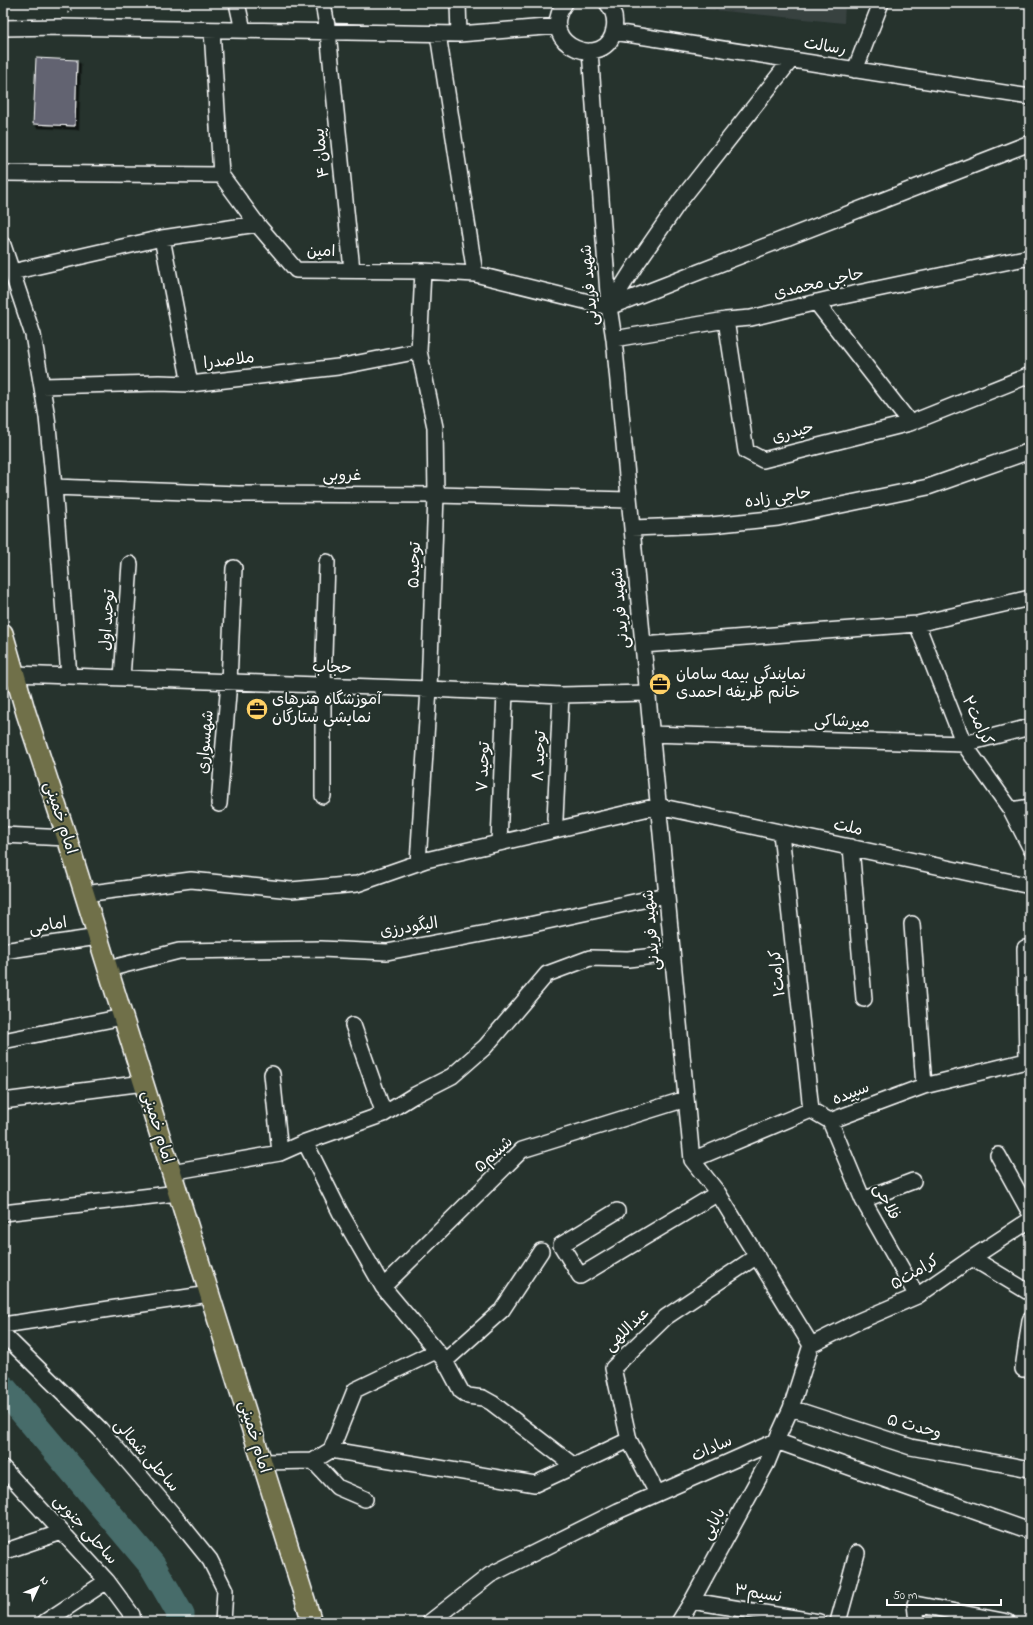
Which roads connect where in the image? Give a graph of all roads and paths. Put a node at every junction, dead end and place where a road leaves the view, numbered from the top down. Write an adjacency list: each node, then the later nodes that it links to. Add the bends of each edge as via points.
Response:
1 (237, 3): 12 (street)
2 (323, 3): 13 (street, پیمان ۴)
3 (458, 3): 16 (street)
4 (565, 3): 8 (street, via 558,17)
5 (607, 3): 14 (street, via 614,12)
6 (881, 3): 19 (street)
7 (3, 18): 9 (street)
8 (558, 26): 16 (street); 17 (street, via 560,35 569,45)
9 (59, 27): 10 (street); 11 (street)
10 (3, 28)
11 (212, 30): 12 (street); 23 (street)
12 (243, 30): 13 (street)
13 (328, 32): 15 (street); 28 (street, پیمان ۴)
14 (614, 32): 17 (street, via 605,45); 18 (street, رسالت)
15 (438, 34): 16 (street); 31 (street)
16 (459, 34)
17 (590, 52): 33 (street, شهید فریدنی)
18 (792, 60): 19 (street, رسالت); 33 (street, via 680,201)
19 (855, 70): 20 (street, رسالت)
20 (1030, 97)
21 (1030, 143): 33 (street)
22 (3, 173): 23 (street)
23 (221, 175): 24 (street, امین)
24 (257, 224): 25 (street); 28 (street, امین, via 296,270)
25 (162, 238): 30 (street); 38 (street)
26 (3, 245): 30 (street)
27 (1030, 259): 32 (street, حاجی محمدی)
28 (352, 270): 29 (street, امین)
29 (423, 271): 31 (street, امین); 36 (street, توحید۵)
30 (12, 272): 39 (street, via 33,335)
31 (475, 274): 33 (street, امین)
32 (816, 302): 34 (street, حاجی محمدی, via 751,318); 40 (street)
33 (609, 307): 35 (street, شهید فریدنی)
34 (726, 320): 35 (street, حاجی محمدی); 40 (street, حیدری, via 746,451 763,460)
35 (614, 339): 44 (street, شهید فریدنی)
36 (419, 351): 38 (street, ملاصدرا, via 338,367); 43 (street, توحید۵, via 435,427)
37 (1030, 375): 40 (street)
38 (190, 384): 39 (street, ملاصدرا)
39 (42, 386): 42 (street)
40 (910, 423)
41 (1030, 450): 45 (street, حاجی زاده, via 928,487 778,518 711,525)
42 (54, 487): 43 (street, غروبی, via 238,494); 54 (street)
43 (436, 495): 44 (street, غروبی); 58 (street, توحید۵)
44 (629, 500): 45 (street, شهید فریدنی)
45 (632, 528): 52 (street, شهید فریدنی)
46 (327, 562): 57 (street)
47 (130, 564): 55 (street, توحید اول)
48 (234, 568): 56 (street, شهسواری)
49 (1030, 598): 50 (street)
50 (917, 624): 52 (street); 64 (street, کرامت۲)
51 (3, 634): 53 (main road, امام خمینی)
52 (643, 645): 60 (street, شهید فریدنی)
53 (15, 674): 54 (street, حجاب); 73 (main road, امام خمینی)
54 (69, 676): 55 (street, حجاب)
55 (122, 678): 56 (street, حجاب)
56 (228, 682): 57 (street, حجاب); 66 (street, شهسواری)
57 (323, 686): 58 (street, حجاب); 65 (street)
58 (429, 689): 59 (street, حجاب); 77 (street, توحید۵)
59 (505, 692): 61 (street, حجاب); 74 (street, توحید ۷)
60 (647, 693): 61 (street, حجاب); 63 (street, شهید فریدنی)
61 (561, 695): 70 (street, توحید ۸)
62 (1030, 727): 64 (street, میرشاکی)
63 (651, 734): 64 (street, میرشاکی); 67 (street, شهید فریدنی)
64 (964, 744): 69 (street, کرامت۲)
65 (323, 796)
66 (219, 804)
67 (658, 806): 71 (street, ملت); 74 (street); 80 (street, شهید فریدنی)
68 (1030, 807): 69 (street)
69 (1011, 810): 75 (street, کرامت۲)
70 (555, 819)
71 (781, 832): 76 (street, ملت); 97 (street, کرامت۱)
72 (3, 835): 73 (street)
73 (67, 838): 79 (main road, امام خمینی)
74 (499, 843): 77 (street)
75 (1030, 847)
76 (851, 848): 78 (street, ملت); 87 (street)
77 (418, 863): 79 (street, via 350,885 291,890 191,880)
78 (1030, 886)
79 (84, 894): 82 (main road, امام خمینی)
80 (666, 895): 85 (street, شهید فریدنی); 86 (street, الیگودرزی, via 387,952 321,949 179,951)
81 (912, 924): 94 (street)
82 (98, 937): 84 (street, امامی); 86 (main road, امام خمینی)
83 (1025, 948): 91 (street)
84 (3, 951)
85 (672, 954): 95 (street, شهید فریدنی); 98 (street, via 628,959 590,958 547,974 485,1047 452,1076)
86 (108, 969): 88 (main road, امام خمینی)
87 (864, 999)
88 (123, 1017): 90 (street); 93 (main road, امام خمینی)
89 (354, 1025): 98 (street)
90 (3, 1041)
91 (1028, 1060): 94 (street, سپیده)
92 (272, 1074): 101 (street)
93 (144, 1083): 96 (street); 104 (main road, امام خمینی)
94 (924, 1086): 99 (street, سپیده)
95 (686, 1099): 103 (street, شهید فریدنی); 116 (street, شبنم۵, via 522,1150)
96 (3, 1101)
97 (811, 1110): 99 (street, سپیده); 103 (street)
98 (384, 1114): 100 (street)
99 (830, 1121): 108 (street, فلاحی)
100 (305, 1142): 101 (street); 116 (street, via 340,1212)
101 (280, 1153): 104 (street)
102 (998, 1155): 111 (street)
103 (692, 1160): 107 (street)
104 (171, 1172): 106 (main road, امام خمینی)
105 (913, 1181): 108 (street)
106 (178, 1193): 110 (street); 118 (main road, امام خمینی)
107 (718, 1194): 109 (street, via 580,1276 561,1245); 114 (street)
108 (863, 1200): 119 (street, فلاحی)
109 (617, 1211)
110 (3, 1213)
111 (1030, 1213)
112 (1030, 1220): 115 (street, کرامت۵)
113 (541, 1251): 124 (street, via 502,1310)
114 (756, 1256): 123 (street); 127 (street, عبداللهی, via 666,1317 613,1368)
115 (972, 1258): 117 (street); 119 (street, کرامت۵)
116 (383, 1287): 124 (street)
117 (1030, 1293)
118 (209, 1294): 121 (street); 131 (main road, امام خمینی)
119 (917, 1296): 123 (street, کرامت۵)
120 (1030, 1320): 125 (street)
121 (3, 1325)
122 (3, 1334): 146 (street, ساحلی شمالی, via 100,1429 210,1560 225,1590)
123 (811, 1345): 126 (street, بابایی)
124 (441, 1356): 129 (street, via 355,1390); 132 (street, via 461,1391 468,1396 483,1398 492,1403)
125 (1023, 1370)
126 (791, 1408): 128 (street, بابایی); 134 (street, وحدت ۵, via 911,1447)
127 (629, 1440): 132 (street); 135 (street, عبداللهی)
128 (776, 1440): 135 (street, سادات); 137 (street); 142 (street, بابایی, via 767,1463)
129 (331, 1450): 130 (street); 132 (street, via 535,1484)
130 (313, 1461): 131 (street); 136 (street, via 338,1487)
131 (262, 1462): 147 (main road, امام خمینی)
132 (574, 1466)
133 (3, 1468): 138 (street, ساحلی جنوبی)
134 (1030, 1469)
135 (657, 1493): 143 (street, سادات, via 490,1575)
136 (365, 1499)
137 (1030, 1530)
138 (62, 1532): 139 (street); 141 (street, ساحلی جنوبی)
139 (3, 1552)
140 (857, 1553): 150 (street)
141 (107, 1581): 144 (street); 145 (street, ساحلی جنوبی, via 132,1615)
142 (692, 1601): 148 (street, بابایی); 149 (street, نسیم۳)
143 (433, 1621)
144 (45, 1622)
145 (133, 1622)
146 (223, 1622)
147 (312, 1622)
148 (678, 1622)
149 (818, 1622)
150 (838, 1622)
151 (917, 1622): 152 (street, via 915,1604)
152 (1008, 1622)

